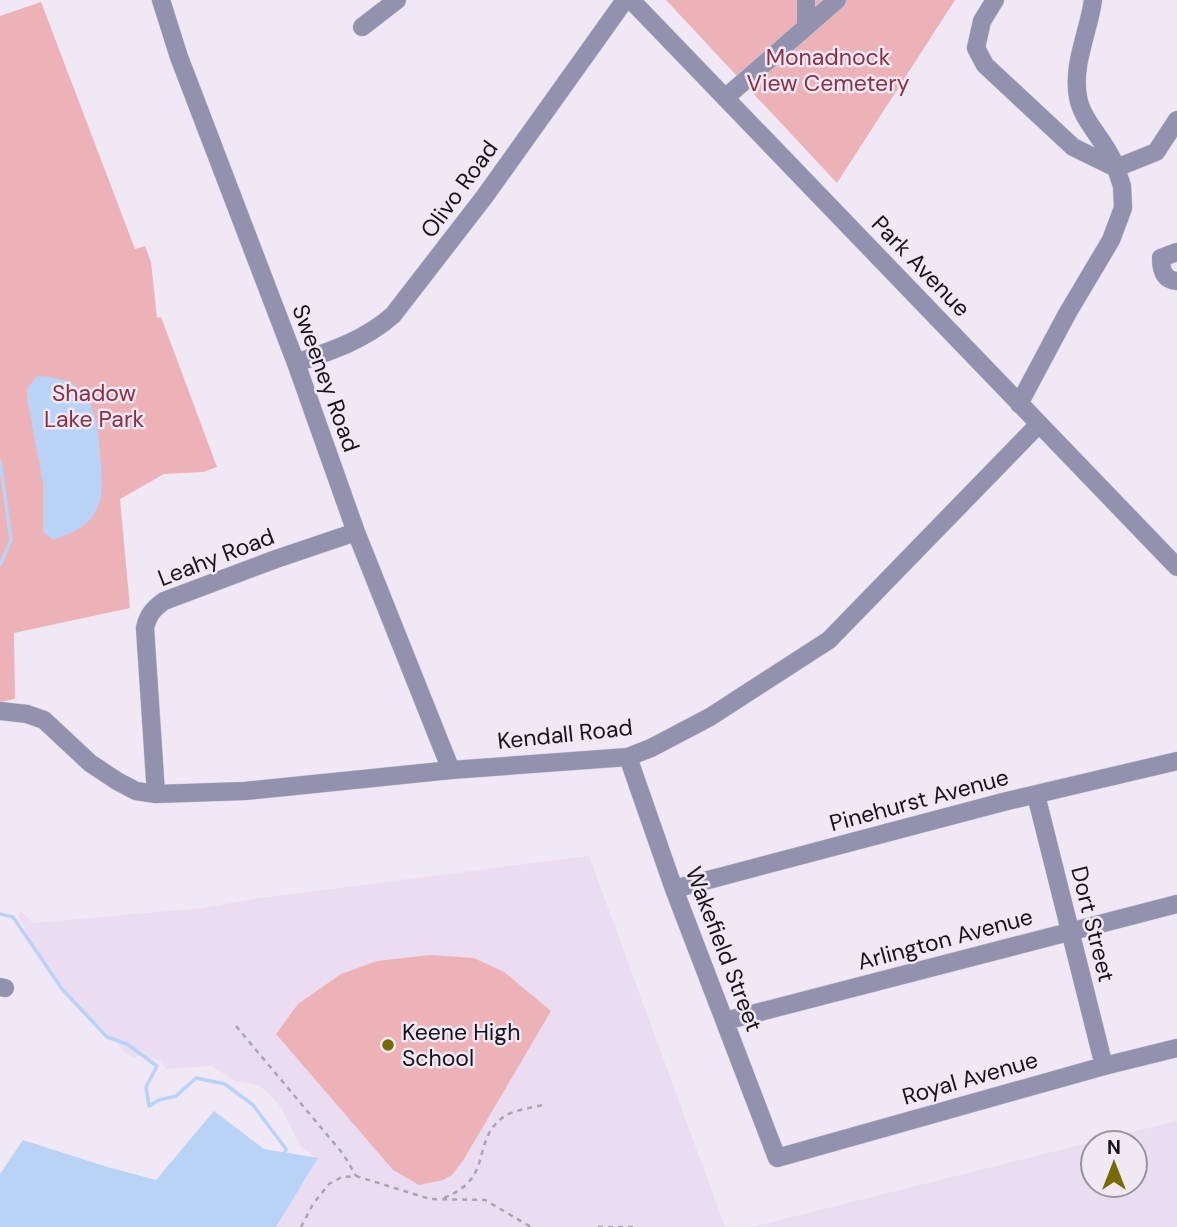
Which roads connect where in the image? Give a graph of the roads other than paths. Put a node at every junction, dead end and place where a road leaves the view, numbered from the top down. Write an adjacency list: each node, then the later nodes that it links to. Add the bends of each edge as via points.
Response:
1 (161, 0): 16 (street, Sweeney Road)
2 (397, 0): 9 (street)
3 (625, 0): 16 (street, Olivo Road, via 394,315 360,339)
4 (631, 0): 11 (street, Park Avenue)
5 (806, 0): 10 (street)
6 (837, 0): 10 (street)
7 (995, 0): 13 (street, via 982,21 976,48 985,65 1073,147)
8 (1093, 0): 13 (street, via 1079,62 1077,98)
9 (362, 27)
10 (806, 27): 11 (street)
11 (725, 98): 17 (street, Park Avenue)
12 (1177, 120): 13 (street, via 1156,152)
13 (1116, 168): 17 (street, via 1123,208 1111,240)
14 (1177, 252): 15 (street, via 1161,258 1161,271)
15 (1176, 284)
16 (296, 363): 19 (street, Sweeney Road)
17 (1019, 404): 18 (street, Park Avenue)
18 (1039, 424): 20 (street, Park Avenue); 22 (street, Kendall Road, via 830,640 710,717)
19 (356, 532): 24 (street, Sweeney Road); 25 (street, Leahy Road, via 154,608 145,628)
20 (1177, 567)
21 (0, 711): 25 (street, Kendall Road, via 44,720 90,763 117,781)
22 (628, 757): 24 (street, Kendall Road); 27 (street, Wakefield Street)
23 (1177, 761): 26 (street, Pinehurst Avenue)
24 (451, 770): 25 (street, Kendall Road, via 245,792)
25 (156, 794)
26 (1036, 795): 27 (street, Pinehurst Avenue); 29 (street, Dort Street)
27 (674, 889): 30 (street, Wakefield Street)
28 (1177, 904): 29 (street, Arlington Avenue)
29 (1069, 932): 30 (street, Arlington Avenue); 32 (street, Dort Street)
30 (725, 1021): 33 (street, Wakefield Street)
31 (1177, 1048): 32 (street, Royal Avenue)
32 (1104, 1066): 33 (street, Royal Avenue)
33 (777, 1158)

